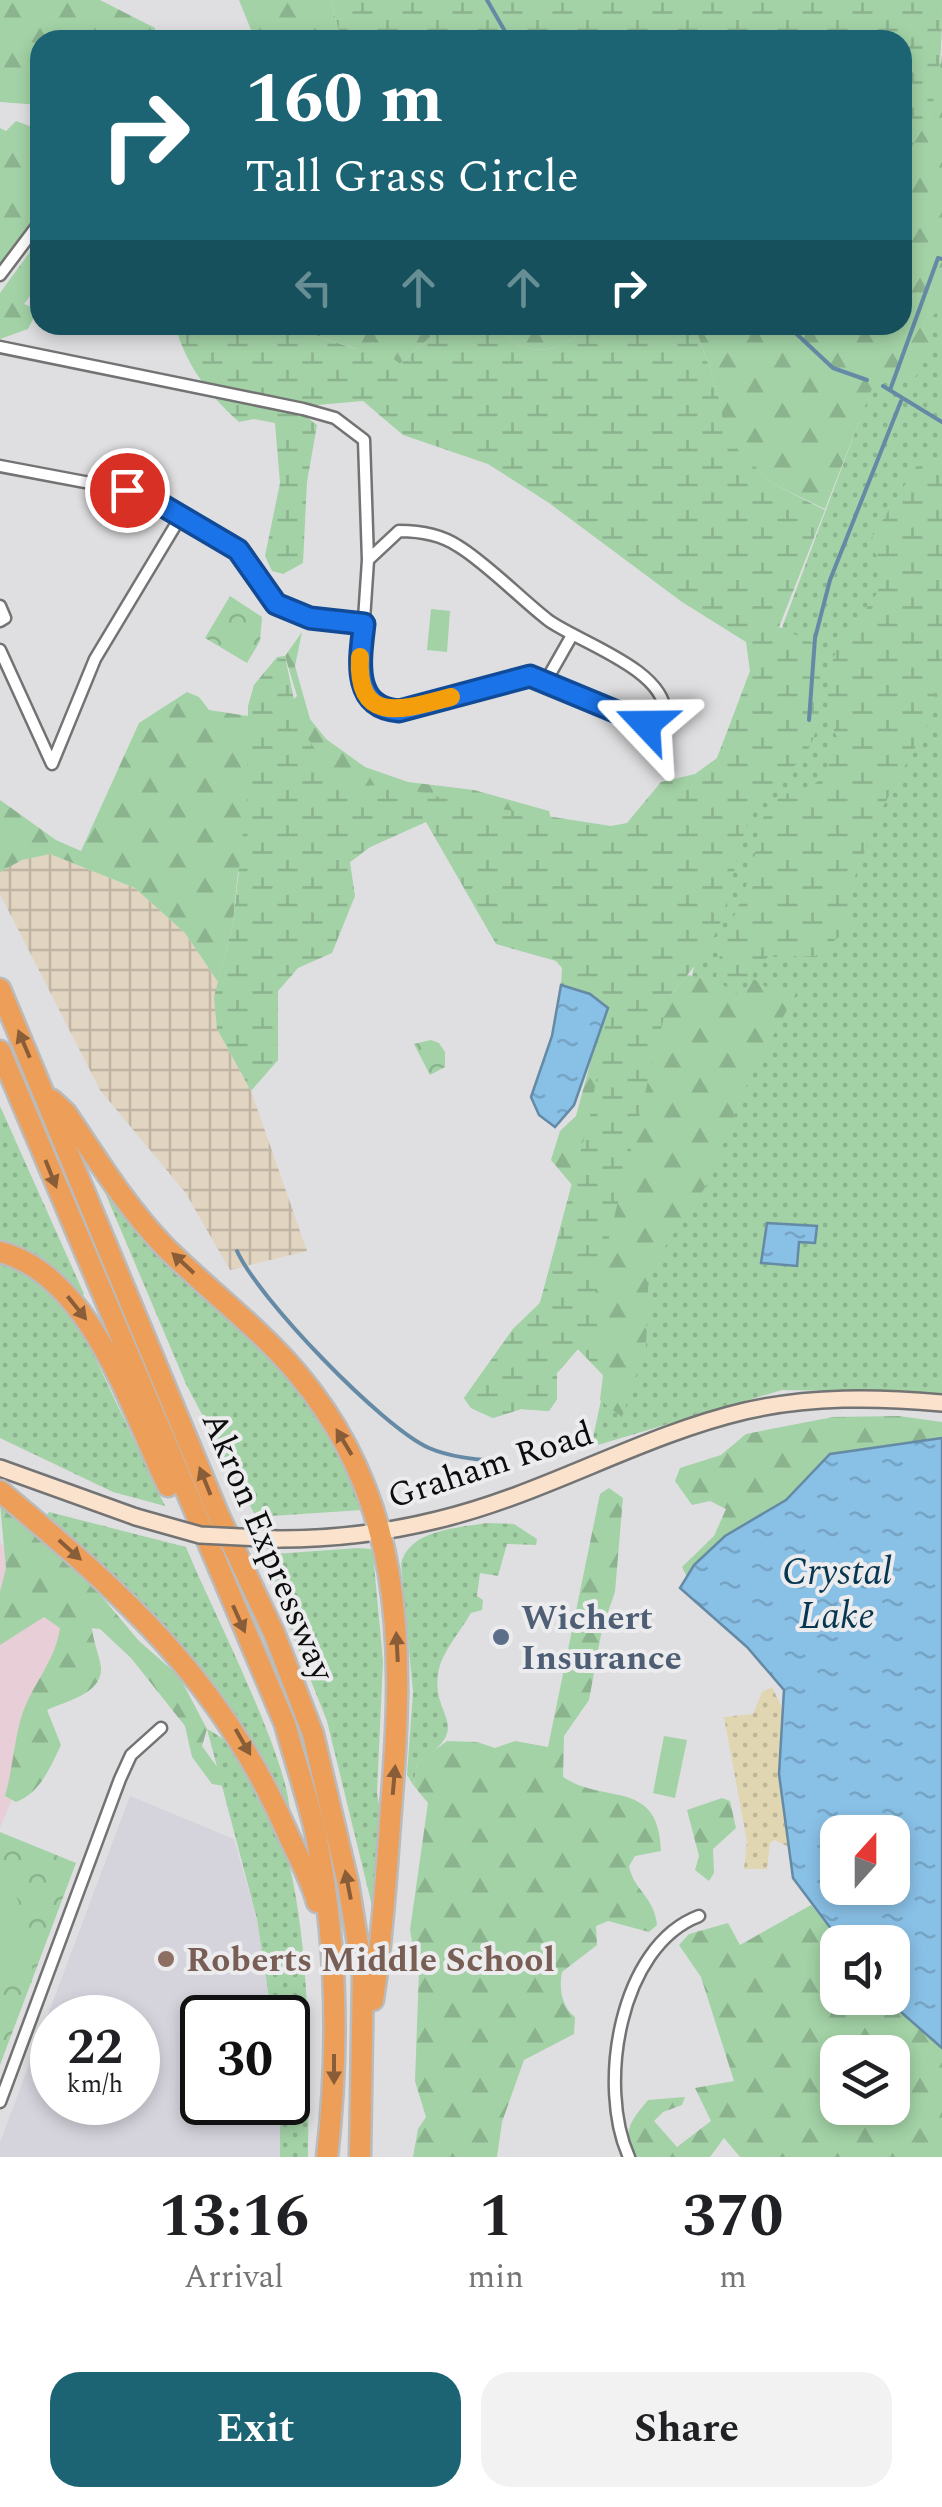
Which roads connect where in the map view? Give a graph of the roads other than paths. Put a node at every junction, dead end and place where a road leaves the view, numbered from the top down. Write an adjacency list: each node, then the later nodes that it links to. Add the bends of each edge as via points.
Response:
1 (30, 235): 2 (street)
2 (0, 275)
3 (0, 347): 6 (street, via 335,418 364,440)
4 (0, 466): 5 (street, via 143,494)
5 (181, 516): 9 (street, via 238,550 276,604 310,618); 11 (street, via 96,659 52,764)
6 (368, 560): 9 (street); 10 (street, via 398,531 441,537)
7 (0, 606): 8 (street)
8 (0, 620)
9 (364, 624): 12 (street, via 360,679 371,701 389,710 530,676)
10 (571, 637): 12 (street); 12 (street, via 600,644 658,693 665,713 646,724)
11 (0, 650)
12 (546, 681)
13 (0, 988): 15 (highway, Akron Expressway, one-way to 13)
14 (0, 1052): 20 (highway, Akron Expressway, one-way to 20)
15 (43, 1092): 21 (highway, one-way to 15, via 357,1464 295,1370 141,1220 66,1113); 25 (highway, Akron Expressway, one-way to 15, via 363,1976 348,1883 313,1734)
16 (0, 1252): 20 (highway, one-way to 20, via 48,1276 91,1325 169,1489)
17 (942, 1403): 21 (main road, Graham Road, via 818,1399 745,1412 441,1520)
18 (0, 1468): 21 (main road, Graham Road, bridge, via 200,1535 329,1539)
19 (0, 1491): 24 (highway, one-way to 24, via 138,1612 240,1735 315,1896)
20 (200, 1529): 24 (highway, Akron Expressway, one-way to 24, via 290,1742 316,1834)
21 (382, 1531): 25 (highway, one-way to 21, via 385,1910 398,1725 397,1636)
22 (160, 1728): 26 (street, via 131,1756 120,1780)
23 (698, 1916): 27 (street, via 681,1923 652,1953 620,2028 614,2080)
24 (334, 2002): 28 (highway, Akron Expressway, one-way to 28)
25 (365, 2051): 29 (highway, Akron Expressway)
26 (0, 2102)
27 (627, 2154): 30 (street)
28 (328, 2157)
29 (360, 2157)
30 (614, 2157)

